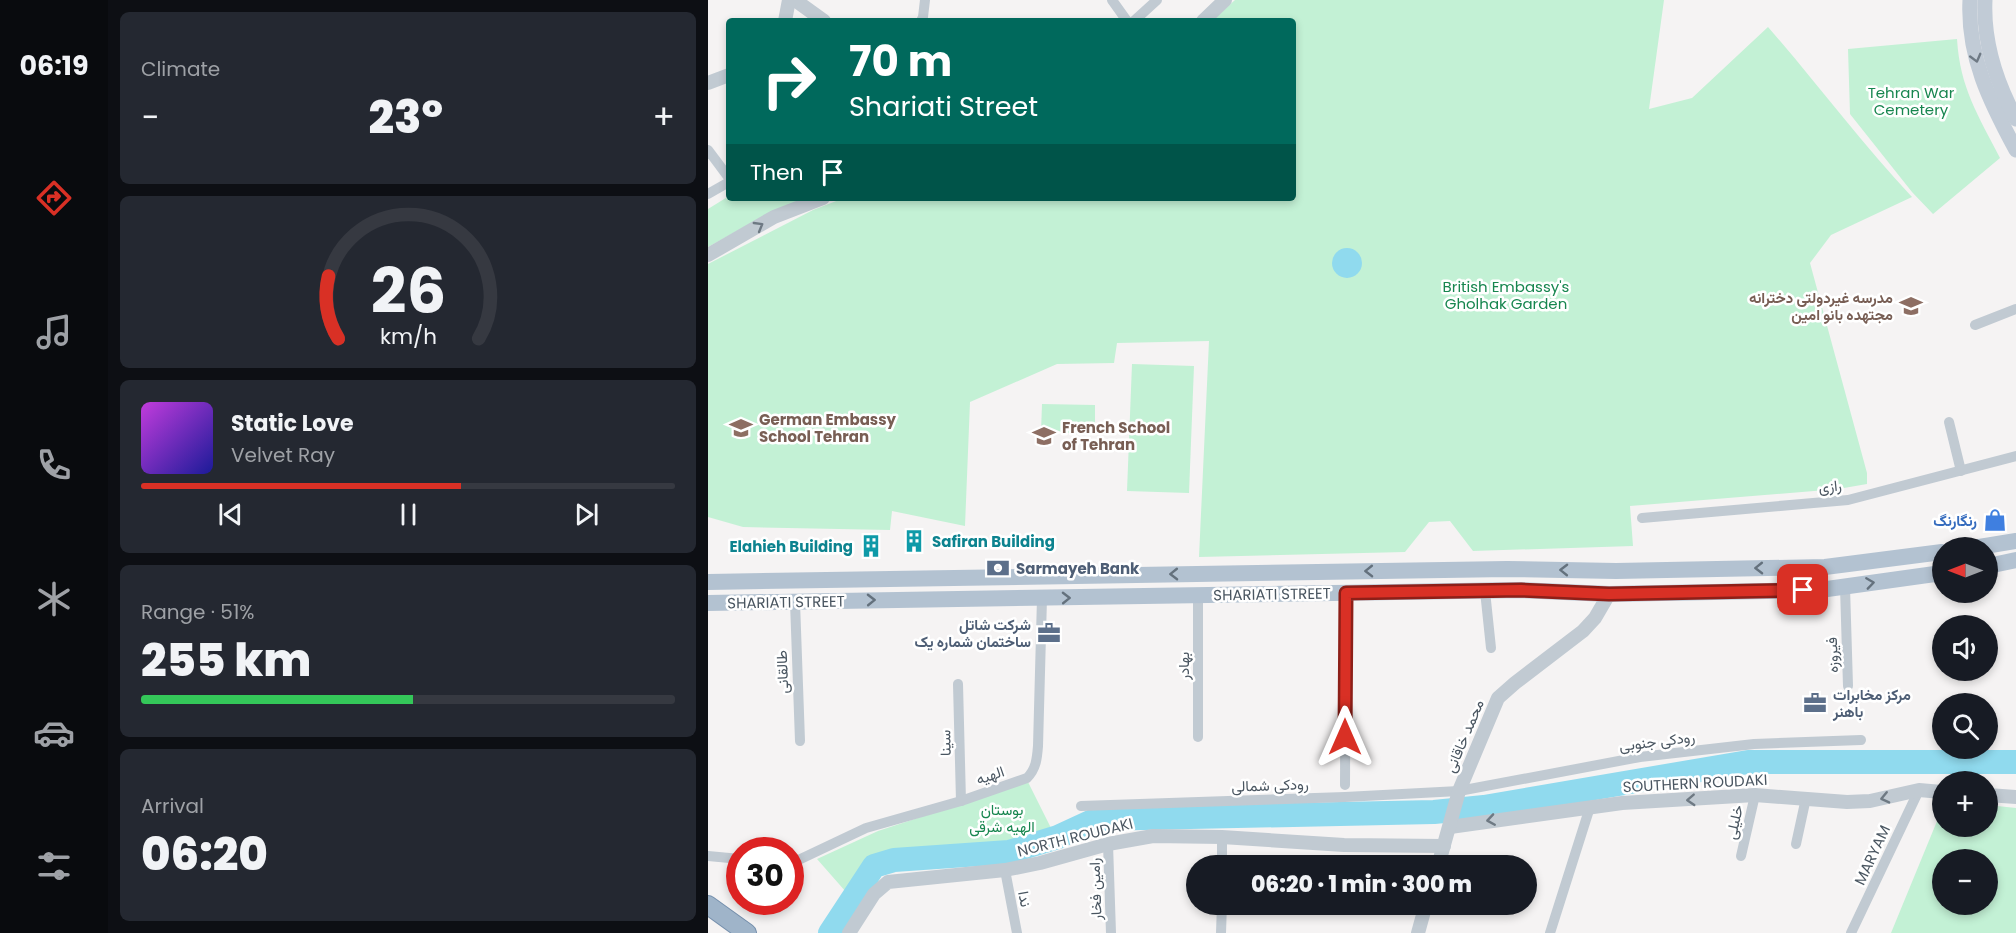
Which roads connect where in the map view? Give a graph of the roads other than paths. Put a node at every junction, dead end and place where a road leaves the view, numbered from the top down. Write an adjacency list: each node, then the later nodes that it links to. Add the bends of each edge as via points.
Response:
1 (789, 0): 9 (street)
2 (795, 0): 10 (street)
3 (925, 0): 11 (street)
4 (1113, 0): 12 (street)
5 (1157, 0): 13 (street)
6 (1225, 0): 14 (street)
7 (1970, 0): 19 (main road, one-way to 19, via 1973,48 1983,84)
8 (1985, 0): 17 (main road, via 1985,29 1996,77)
9 (786, 18)
10 (820, 18)
11 (922, 18)
12 (1125, 18)
13 (1137, 18)
14 (1206, 18)
15 (726, 76): 16 (street)
16 (708, 82)
17 (2016, 119)
18 (708, 150): 20 (street)
19 (2016, 150)
20 (726, 176)
21 (726, 182): 22 (street)
22 (708, 194)
23 (815, 201): 24 (street, one-way to 23, via 774,217)
24 (708, 255)
25 (2016, 309): 26 (street)
26 (1975, 325)
27 (1948, 422): 29 (street)
28 (2016, 456): 29 (street, رازی)
29 (1961, 471): 30 (street, رازی, via 1848,500)
30 (1642, 518)
31 (2016, 541): 32 (main road)
32 (1998, 544)
33 (1932, 553): 36 (main road, SHARIATI STREET, one-way to 36, via 1824,567)
34 (2016, 560): 35 (main road)
35 (1998, 564)
36 (1616, 571): 38 (main road, SHARIATI STREET, one-way to 38, via 1507,569); 42 (main road)
37 (1932, 574): 39 (main road, SHARIATI STREET, one-way to 37)
38 (708, 582)
39 (1845, 587): 42 (main road, SHARIATI STREET); 49 (street, فیروزه)
40 (1485, 591): 41 (main road, SHARIATI STREET); 42 (main road, SHARIATI STREET); 47 (street)
41 (1346, 593): 43 (main road, SHARIATI STREET); 53 (street)
42 (1609, 594): 54 (street, محمد خاقانی, via 1583,631 1498,698)
43 (1198, 595): 44 (main road, SHARIATI STREET, one-way to 43); 50 (street, بهادر)
44 (1042, 598): 45 (main road, SHARIATI STREET, one-way to 44); 61 (street, الهیه, via 1033,772 1027,778)
45 (795, 602): 46 (main road, SHARIATI STREET); 52 (street, طالقانی)
46 (708, 603)
47 (1491, 648)
48 (958, 684): 61 (street, سینا)
49 (1848, 686)
50 (1198, 736)
51 (1861, 740): 54 (street, رودکی جنوبی, via 1754,744 1640,757)
52 (800, 741)
53 (1345, 785)
54 (1459, 790): 62 (street, رودکی شمالی); 64 (street, محمد خاقانی)
55 (1919, 790): 56 (street, SOUTHERN ROUDAKI); 60 (street, SOUTHERN ROUDAKI, one-way to 60, via 1858,802); 88 (street, MARYAM)
56 (1932, 791)
57 (1755, 795): 60 (street, SOUTHERN ROUDAKI); 63 (street, SOUTHERN ROUDAKI, one-way to 63); 72 (street, خلیلی)
58 (1998, 796): 59 (street)
59 (2016, 797)
60 (1806, 798): 67 (street)
61 (961, 801): 73 (street, الهیه, via 866,828)
62 (1081, 806)
63 (1590, 807): 64 (street, SOUTHERN ROUDAKI, one-way to 64); 87 (street)
64 (1450, 826): 68 (street, محمد خاقانی)
65 (1222, 837): 66 (street, NORTH ROUDAKI, via 1153,836); 68 (street, NORTH ROUDAKI, via 1344,845); 69 (street)
66 (1108, 844): 75 (street, NORTH ROUDAKI); 84 (street, رامین فخار)
67 (1796, 844)
68 (1444, 846): 70 (street, محمد خاقانی)
69 (1222, 855)
70 (1441, 855)
71 (708, 856): 74 (street)
72 (1742, 856)
73 (804, 857)
74 (726, 858)
75 (1005, 870): 82 (street, NORTH ROUDAKI, via 888,882 874,894); 83 (street, ندا)
76 (708, 905): 81 (highway)
77 (1222, 915): 85 (street)
78 (1423, 915): 86 (street)
79 (708, 918): 80 (highway)
80 (728, 933)
81 (747, 933)
82 (849, 933)
83 (1017, 933)
84 (1112, 933)
85 (1221, 933)
86 (1418, 933)
87 (1551, 933)
88 (1851, 933)

